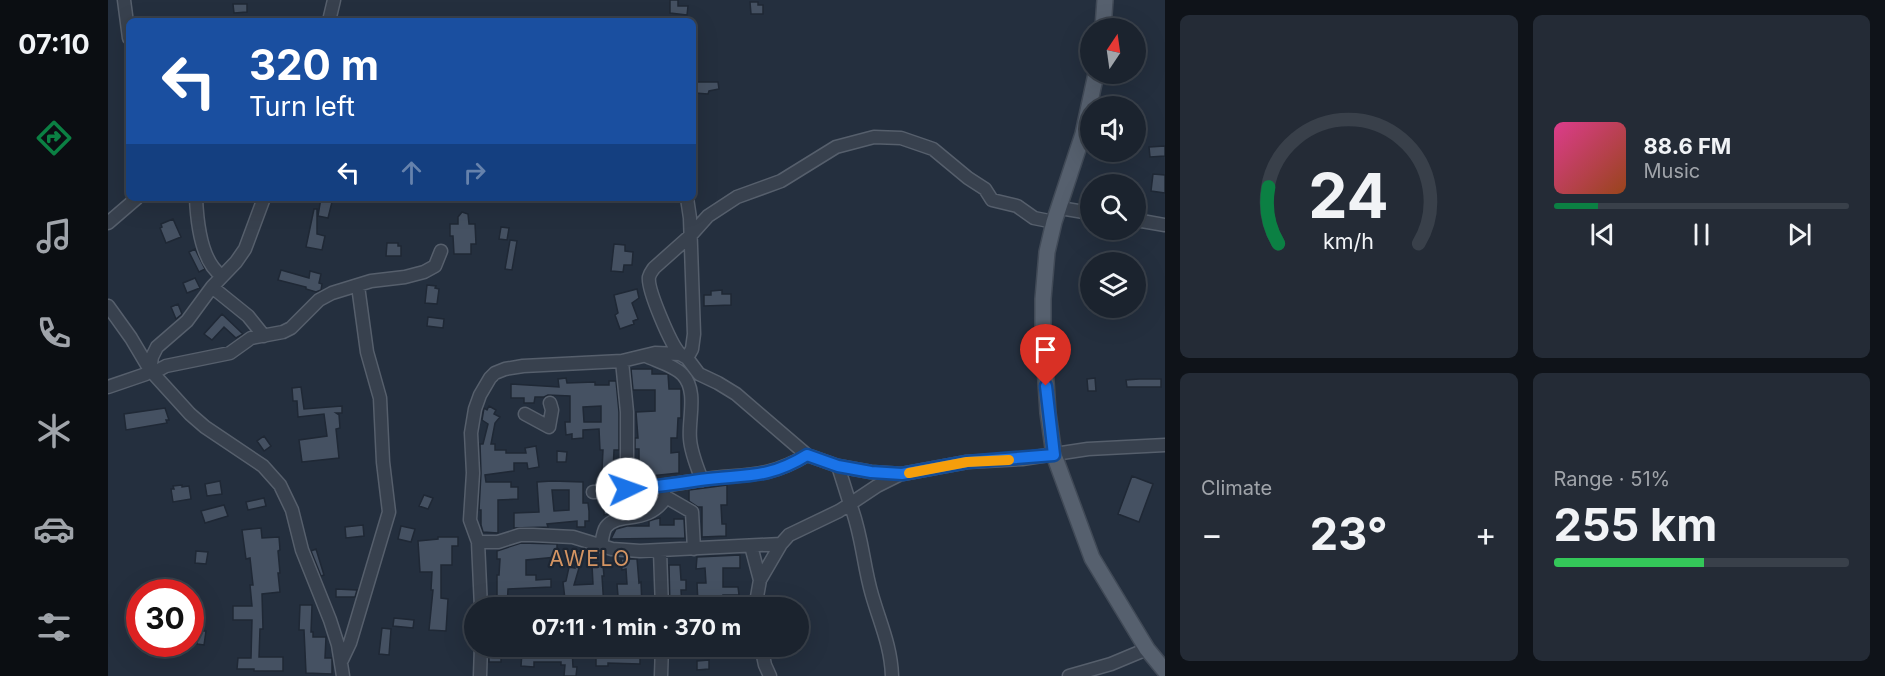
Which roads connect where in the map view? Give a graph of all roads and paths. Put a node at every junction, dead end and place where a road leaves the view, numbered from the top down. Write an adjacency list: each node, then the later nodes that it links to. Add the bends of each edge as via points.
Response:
1 (124, 0): 4 (street)
2 (334, 0): 5 (street)
3 (1105, 0): 6 (main road)
4 (126, 18)
5 (330, 18)
6 (1104, 18)
7 (1094, 84): 13 (main road, via 1083,134)
8 (134, 201): 15 (street)
9 (196, 201): 19 (street, via 197,221 208,260)
10 (263, 201): 19 (street, via 248,243)
11 (687, 201): 17 (street)
12 (1080, 214): 13 (street)
13 (1057, 215): 17 (street, via 1034,218 1017,206 992,200 985,189 933,149 882,136 836,147 777,183 737,197 708,216); 33 (main road, via 1045,268 1043,316 1044,367)
14 (1146, 222): 16 (street)
15 (108, 223)
16 (1165, 225)
17 (691, 235): 25 (street, via 694,338 692,349); 25 (street, via 654,268 649,278 666,331)
18 (441, 251): 20 (street, via 435,266 424,272)
19 (222, 276): 21 (street)
20 (358, 286): 23 (street, via 319,300 291,328); 55 (street, via 367,352 379,391 389,512)
21 (212, 287): 23 (street, via 248,316); 27 (street, via 187,321 154,351)
22 (108, 306): 27 (street)
23 (264, 336): 27 (street, via 246,340 230,353)
24 (646, 356): 25 (street, via 663,352); 26 (street); 36 (street, via 680,372 686,380 691,400 692,454)
25 (683, 356): 32 (street, via 699,374 736,394)
26 (622, 361): 37 (street, via 627,412); 41 (street, via 523,366 500,370 490,378 477,403 471,433 470,520)
27 (151, 371): 28 (street); 55 (street, via 197,421 254,459 280,485 330,620)
28 (108, 387)
29 (550, 403): 30 (street, via 549,427)
30 (525, 414)
31 (1165, 445): 33 (street)
32 (807, 455): 34 (street); 36 (street, via 763,474)
33 (1054, 455): 35 (street, via 967,462); 51 (main road, via 1092,558)
34 (838, 466): 35 (street); 40 (street)
35 (902, 474): 40 (street)
36 (702, 480): 39 (street)
37 (627, 489): 38 (street); 39 (street)
38 (592, 492)
39 (663, 492): 43 (street, via 659,507 605,527); 45 (street, via 692,512)
40 (850, 504): 42 (street, via 789,535); 61 (street, via 887,637)
41 (478, 542): 43 (street, via 533,535 573,537); 48 (street)
42 (781, 544): 44 (street); 47 (street)
43 (601, 546): 46 (street)
44 (751, 546): 45 (street); 47 (street)
45 (694, 549): 46 (street)
46 (660, 551): 49 (street)
47 (760, 580): 50 (street)
48 (480, 597)
49 (662, 597)
50 (757, 597)
51 (1147, 649): 56 (main road); 62 (street)
52 (481, 657): 58 (street)
53 (662, 657): 59 (street)
54 (763, 657): 60 (street)
55 (341, 662): 57 (street)
56 (1165, 671)
57 (343, 676)
58 (480, 676)
59 (661, 676)
60 (770, 676)
61 (892, 676)
62 (1069, 676)

